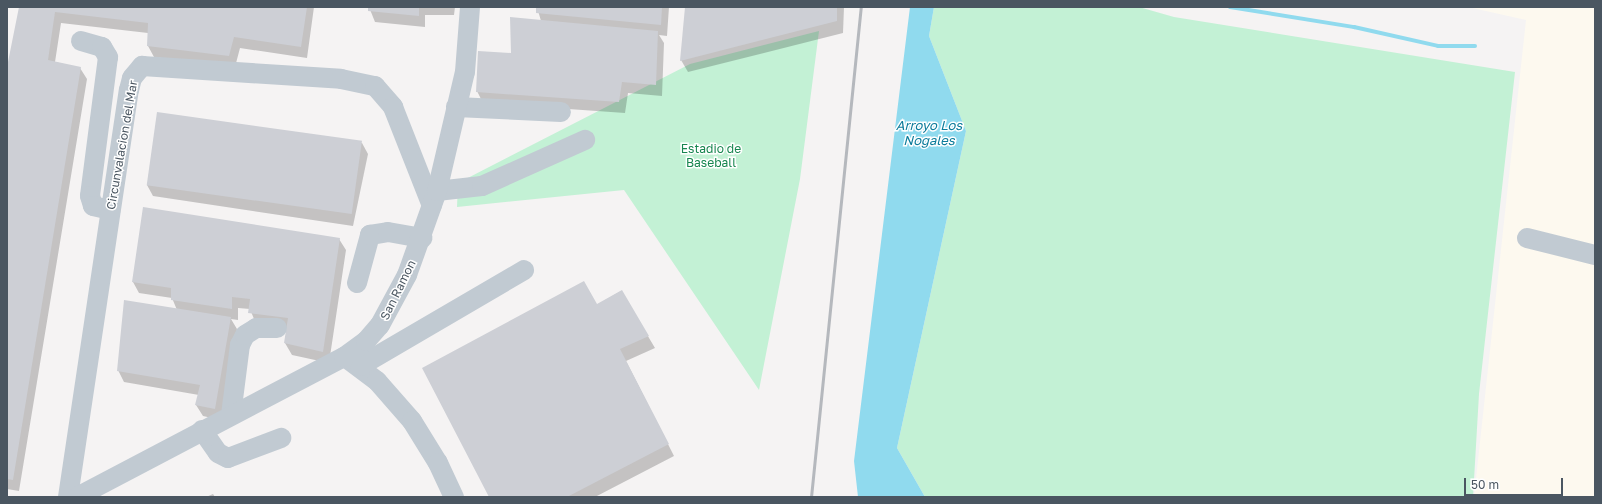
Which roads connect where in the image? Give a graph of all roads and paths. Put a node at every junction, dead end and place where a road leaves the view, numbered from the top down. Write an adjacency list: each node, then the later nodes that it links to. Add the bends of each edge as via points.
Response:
1 (470, 7): 3 (lane, San Ramon, via 465,72)
2 (81, 41): 7 (lane, via 102,48 108,56 90,196 93,206)
3 (456, 108): 4 (lane); 6 (lane, San Ramon)
4 (561, 112)
5 (585, 140): 6 (lane, via 482,186)
6 (434, 198): 7 (lane, Circunvalacion del Mar, via 393,108 375,86 341,79 151,64 142,66 132,78); 8 (lane, San Ramon)
7 (111, 210): 18 (lane, Circunvalacion del Mar)
8 (422, 238): 12 (lane, via 388,232 370,235); 14 (lane, San Ramon, via 407,275 380,325)
9 (1527, 238): 10 (lane)
10 (1595, 255)
11 (524, 270): 14 (lane)
12 (357, 283)
13 (277, 328): 15 (lane, via 256,328 245,335 240,346)
14 (352, 362): 15 (lane, San Ramon); 20 (lane, via 412,421 438,463)
15 (231, 415): 16 (lane, San Ramon)
16 (202, 430): 17 (lane, via 222,457 236,456); 19 (lane, San Ramon)
17 (281, 438)
18 (68, 497)
19 (77, 497)
20 (454, 497)

